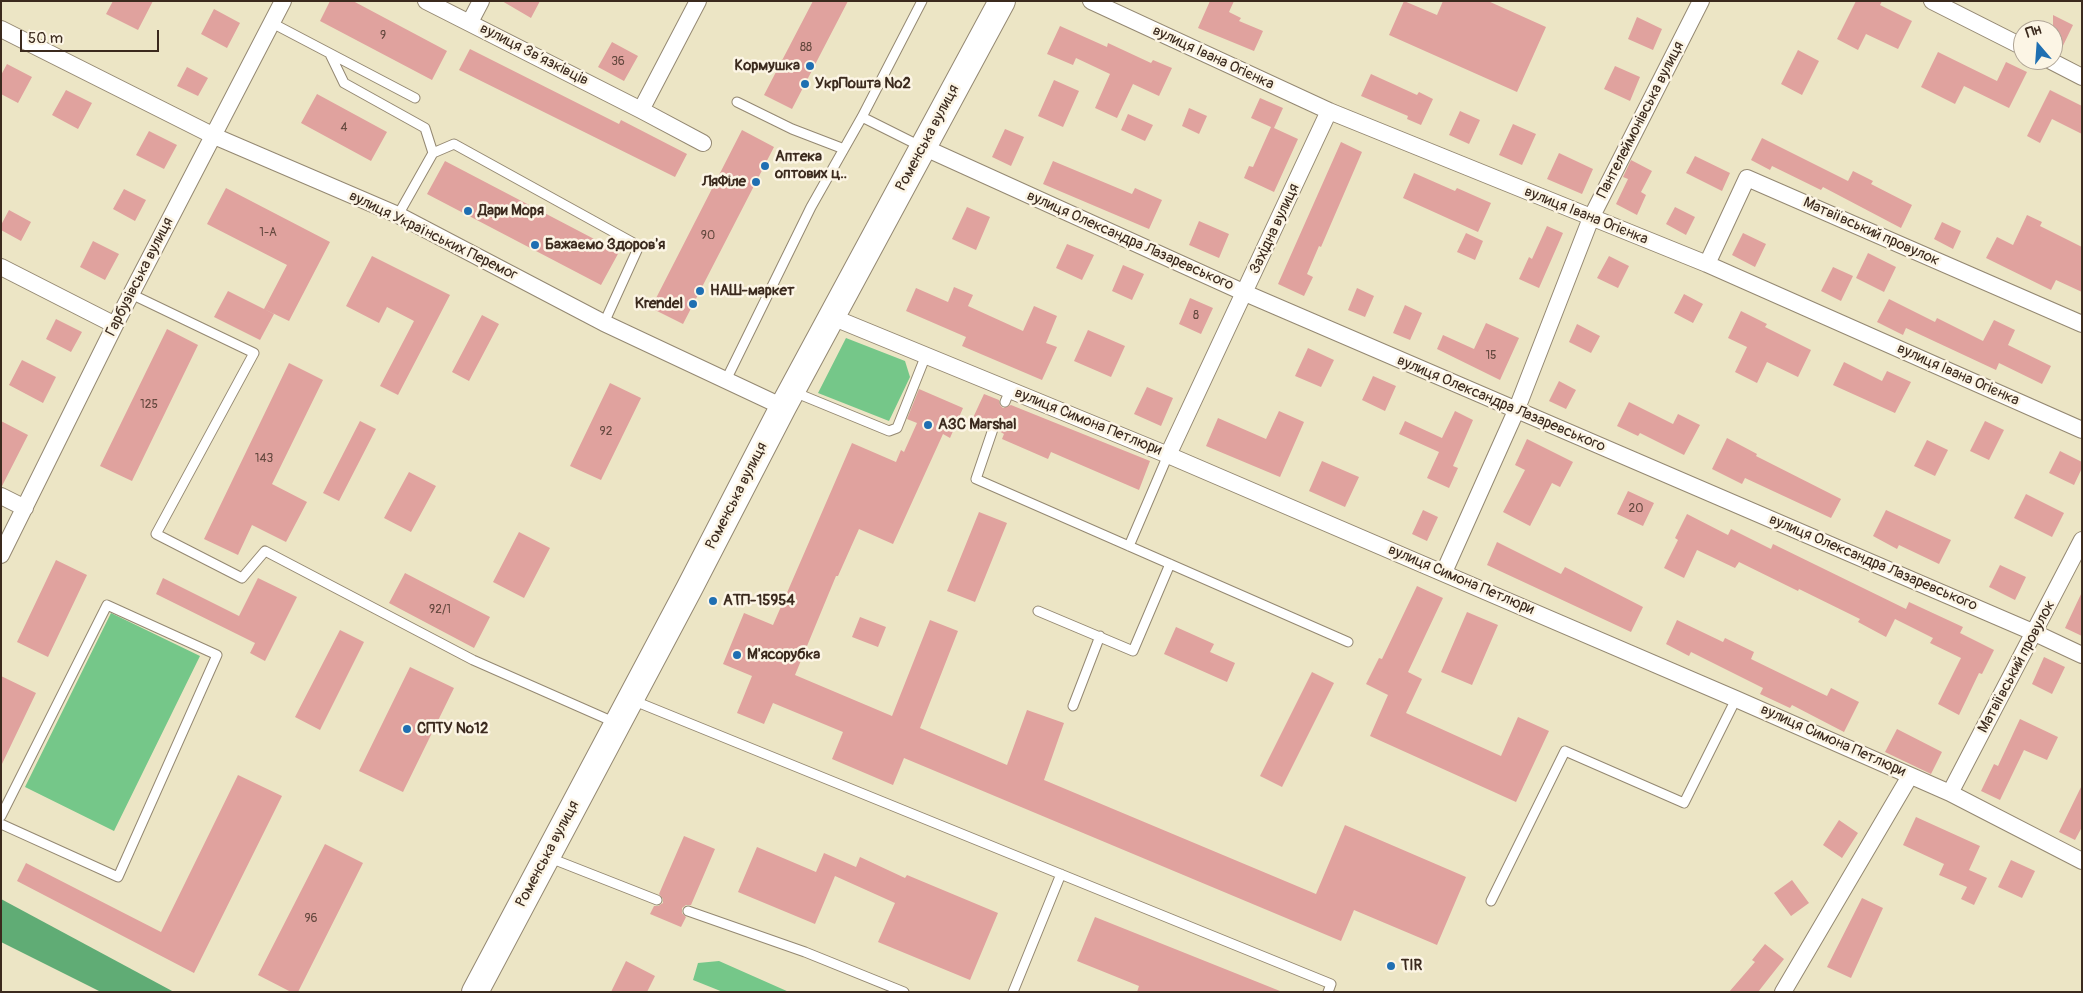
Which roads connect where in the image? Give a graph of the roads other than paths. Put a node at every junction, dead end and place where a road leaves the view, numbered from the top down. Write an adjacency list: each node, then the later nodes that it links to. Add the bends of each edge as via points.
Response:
1 (283, 1): 11 (street, Гарбузівська вулиця)
2 (426, 1): 10 (street, вулиця Звʼязківців)
3 (481, 1): 10 (street)
4 (698, 1): 19 (street)
5 (922, 1): 21 (lane)
6 (1002, 1): 24 (main road, Роменська вулиця)
7 (1090, 1): 20 (street, вулиця Івана Огієнка)
8 (1701, 1): 28 (street, Пантелеймонівська вулиця)
9 (1932, 1): 13 (street)
10 (470, 22): 19 (street, вулиця Звʼязківців)
11 (272, 24): 14 (lane); 22 (street, Гарбузівська вулиця)
12 (1, 29): 22 (street, вулиця Українських Перемог)
13 (2013, 42)
14 (330, 54): 17 (lane); 26 (lane, via 344,83 425,128)
15 (2063, 68): 16 (street)
16 (2082, 77)
17 (415, 98)
18 (737, 102): 25 (lane, via 792,129)
19 (641, 110): 23 (street, вулиця Звʼязківців)
20 (1329, 111): 28 (street, вулиця Івана Огієнка); 31 (street, Західна вулиця)
21 (862, 117): 24 (lane); 25 (lane)
22 (214, 136): 27 (street, вулиця Українських Перемог); 32 (street, Гарбузівська вулиця)
23 (703, 144)
24 (923, 147): 31 (street, вулиця Олександра Лазаревського); 33 (main road, Роменська вулиця)
25 (844, 149): 38 (lane, via 811,207)
26 (433, 153): 27 (lane); 34 (lane, via 454,144 638,246)
27 (398, 215): 34 (street, вулиця Українських Перемог)
28 (1591, 218): 29 (street, вулиця Івана Огієнка); 40 (street, Пантелеймонівська вулиця)
29 (1707, 264): 35 (street, Матвіївський провулок, via 1747,178); 42 (street, вулиця Івана Огієнка)
30 (1, 267): 36 (street)
31 (1245, 293): 40 (street, вулиця Олександра Лазаревського); 43 (street, Західна вулиця)
32 (131, 294): 36 (street, Гарбузівська вулиця); 59 (lane, via 254,353 156,534 242,578 265,550 473,660)
33 (832, 317): 37 (street, вулиця Симона Петлюри); 39 (main road, Роменська вулиця)
34 (604, 323): 38 (street, вулиця Українських Перемог)
35 (2082, 324)
36 (115, 325): 45 (street, Гарбузівська вулиця)
37 (926, 355): 39 (lane, via 897,428 890,431); 43 (street, вулиця Симона Петлюри, via 1008,396)
38 (726, 380): 39 (street, вулиця Українських Перемог)
39 (787, 399): 56 (main road, Роменська вулиця)
40 (1516, 411): 50 (street, Пантелеймонівська вулиця); 52 (street, вулиця Олександра Лазаревського)
41 (993, 429): 47 (lane, via 976,479)
42 (2082, 430)
43 (1168, 455): 47 (lane); 50 (street, вулиця Симона Петлюри)
44 (1, 496): 45 (street)
45 (25, 508): 48 (street, Гарбузівська вулиця)
46 (2082, 540): 52 (street, Матвіївський провулок)
47 (1129, 546): 49 (lane)
48 (1, 556)
49 (1170, 564): 53 (lane, via 1133,651); 54 (lane)
50 (1444, 572): 57 (street, вулиця Симона Петлюри)
51 (1038, 610): 53 (lane)
52 (2035, 633): 55 (street, вулиця Олександра Лазаревського); 61 (street, Матвіївський провулок)
53 (1100, 636): 58 (lane)
54 (1348, 642)
55 (2082, 655)
56 (630, 699): 59 (main road, Роменська вулиця); 66 (lane)
57 (1736, 699): 60 (street, вулиця Симона Петлюри); 68 (lane, via 1684,803 1565,751)
58 (1073, 706)
59 (616, 723): 64 (main road, Роменська вулиця)
60 (1910, 776): 61 (street, вулиця Симона Петлюри); 74 (street)
61 (1950, 793): 65 (street, вулиця Симона Петлюри)
62 (1, 816): 63 (lane, via 107,605 217,655 118,877)
63 (1, 824)
64 (546, 857): 67 (lane); 70 (main road, Роменська вулиця)
65 (2082, 861)
66 (1061, 874): 72 (lane); 73 (lane, via 1331,984)
67 (657, 900)
68 (1490, 901)
69 (688, 912): 71 (lane, via 805,952)
70 (475, 992)
71 (904, 992)
72 (1013, 992)
73 (1328, 992)
74 (1783, 992)

